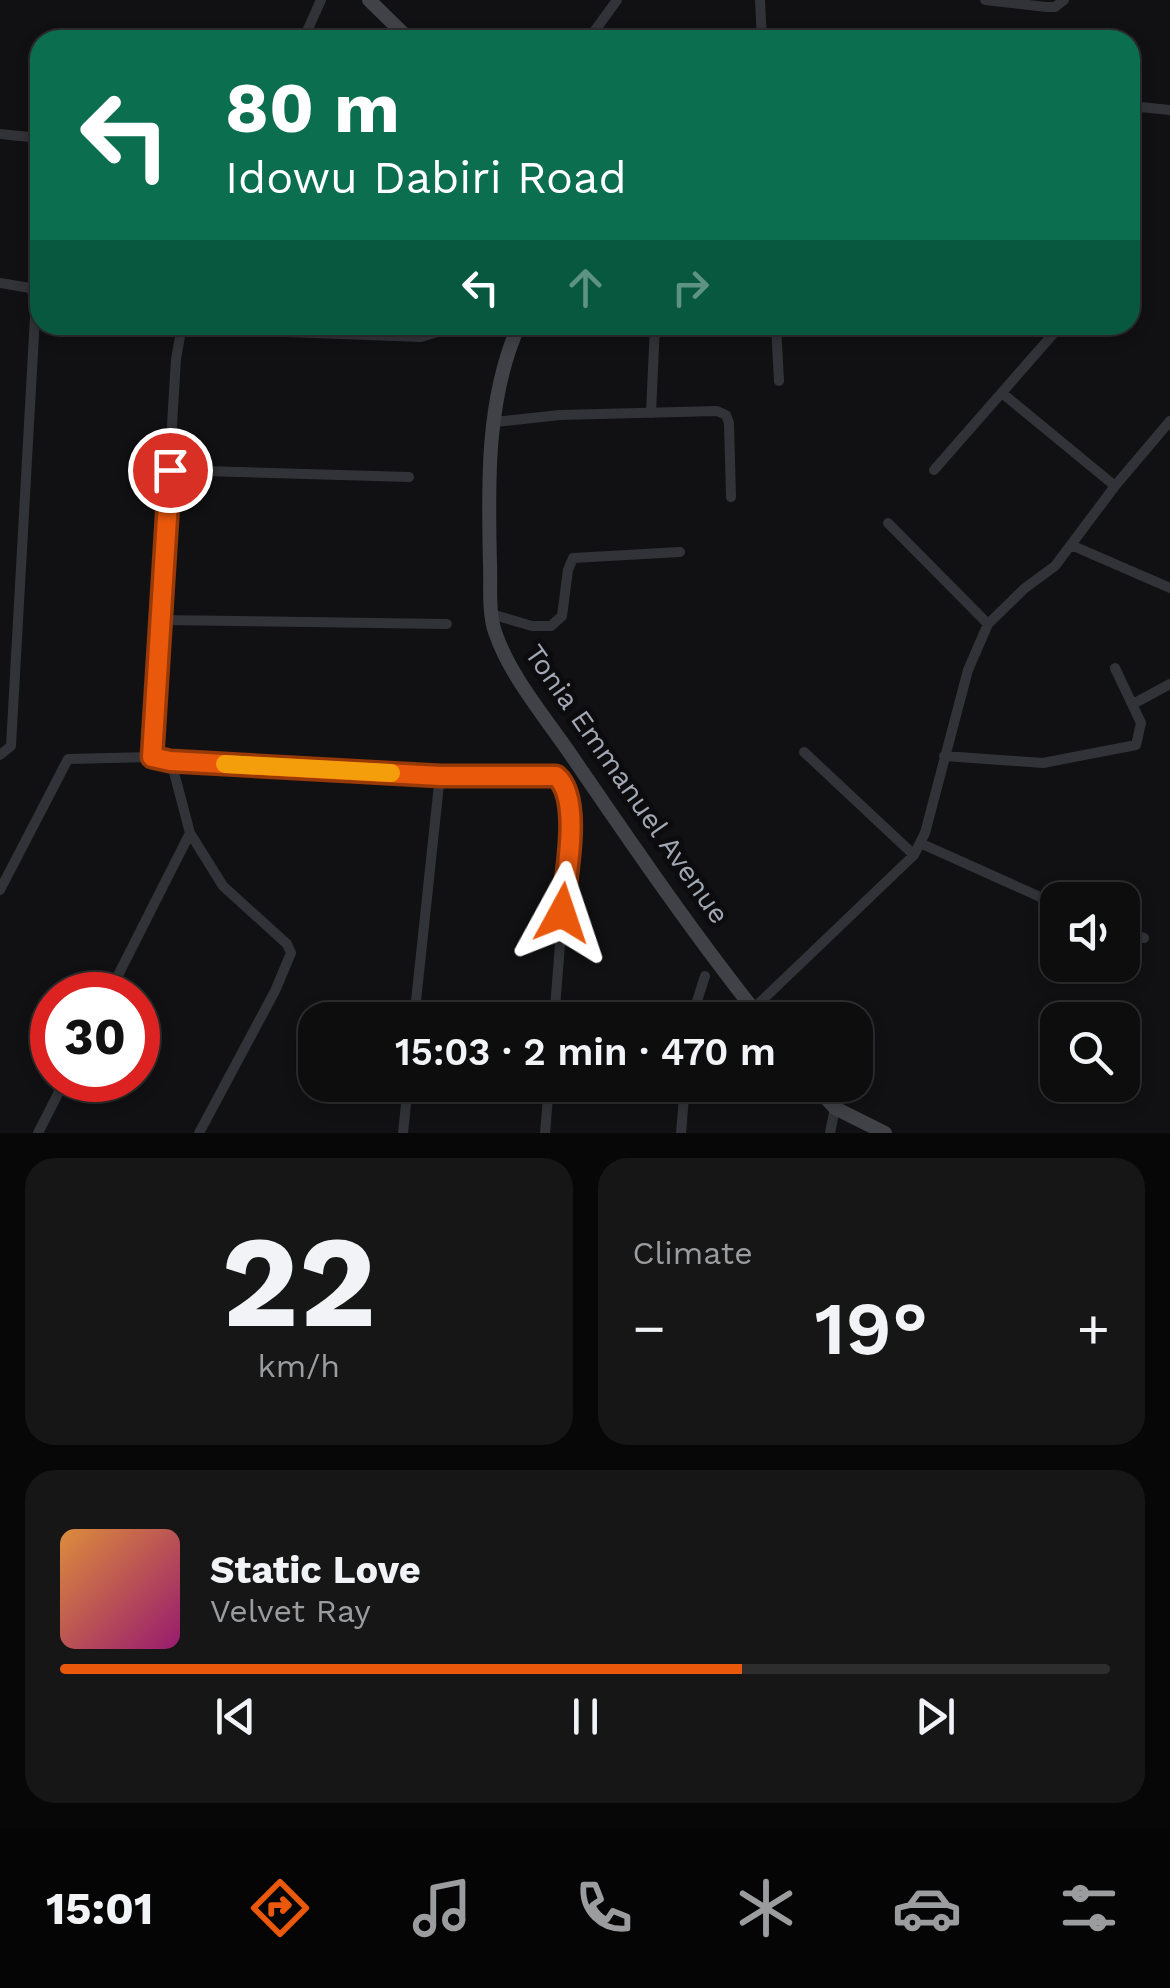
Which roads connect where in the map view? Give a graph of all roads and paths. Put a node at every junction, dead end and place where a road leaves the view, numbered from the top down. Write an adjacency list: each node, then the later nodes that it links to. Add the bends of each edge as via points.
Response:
1 (321, 0): 7 (street)
2 (369, 0): 8 (street)
3 (618, 0): 9 (street)
4 (760, 0): 10 (street)
5 (986, 0): 6 (street, via 1046,7)
6 (1064, 0)
7 (308, 30)
8 (400, 30)
9 (596, 30)
10 (762, 30)
11 (1140, 107): 12 (street)
12 (1170, 110)
13 (0, 134): 14 (street)
14 (30, 137)
15 (0, 282): 16 (street)
16 (30, 288)
17 (34, 335): 47 (street, via 11,746)
18 (180, 335): 30 (street)
19 (377, 335): 20 (street)
20 (428, 335)
21 (516, 335): 29 (street, Tonia Emmanuel Avenue)
22 (656, 335): 27 (street)
23 (777, 335): 25 (street)
24 (1051, 335): 26 (street)
25 (779, 381)
26 (1002, 392): 31 (street); 33 (street)
27 (652, 412): 29 (street); 34 (street, via 726,416)
28 (1170, 421): 33 (street)
29 (495, 422): 39 (street, Tonia Emmanuel Avenue, via 488,516)
30 (170, 470): 32 (street); 40 (street)
31 (934, 470)
32 (409, 477)
33 (1114, 486): 36 (street)
34 (731, 498)
35 (888, 523): 42 (street)
36 (1071, 544): 38 (street); 42 (street)
37 (680, 552): 39 (street, via 573,558 562,616 551,626)
38 (1170, 588)
39 (491, 614): 64 (street, Tonia Emmanuel Avenue, via 518,676)
40 (159, 620): 41 (street); 49 (street)
41 (448, 624)
42 (988, 624): 48 (street)
43 (1115, 668): 45 (street)
44 (1170, 684): 45 (street)
45 (1133, 704): 48 (street, via 1140,723 1136,745 1044,762)
46 (804, 752): 54 (street)
47 (0, 755)
48 (944, 756): 53 (street)
49 (152, 757): 50 (street); 55 (street, via 68,758)
50 (170, 761): 51 (street); 52 (street)
51 (440, 776): 61 (street); 62 (street, via 545,774 564,783 571,807)
52 (190, 832): 59 (street); 73 (street, via 223,886 291,952)
53 (920, 843): 54 (street); 56 (street)
54 (914, 856): 65 (street)
55 (0, 890)
56 (1040, 898)
57 (1140, 937): 58 (street)
58 (1144, 938)
59 (120, 972)
60 (704, 976): 63 (street)
61 (416, 1002)
62 (555, 1002)
63 (696, 1002)
64 (748, 1002)
65 (769, 1002)
66 (54, 1102): 72 (street)
67 (406, 1102): 74 (street)
68 (547, 1102): 75 (street)
69 (684, 1102): 76 (street)
70 (830, 1102): 71 (street)
71 (835, 1108): 77 (street); 78 (street)
72 (38, 1133)
73 (199, 1133)
74 (403, 1133)
75 (545, 1133)
76 (681, 1133)
77 (830, 1133)
78 (885, 1133)

